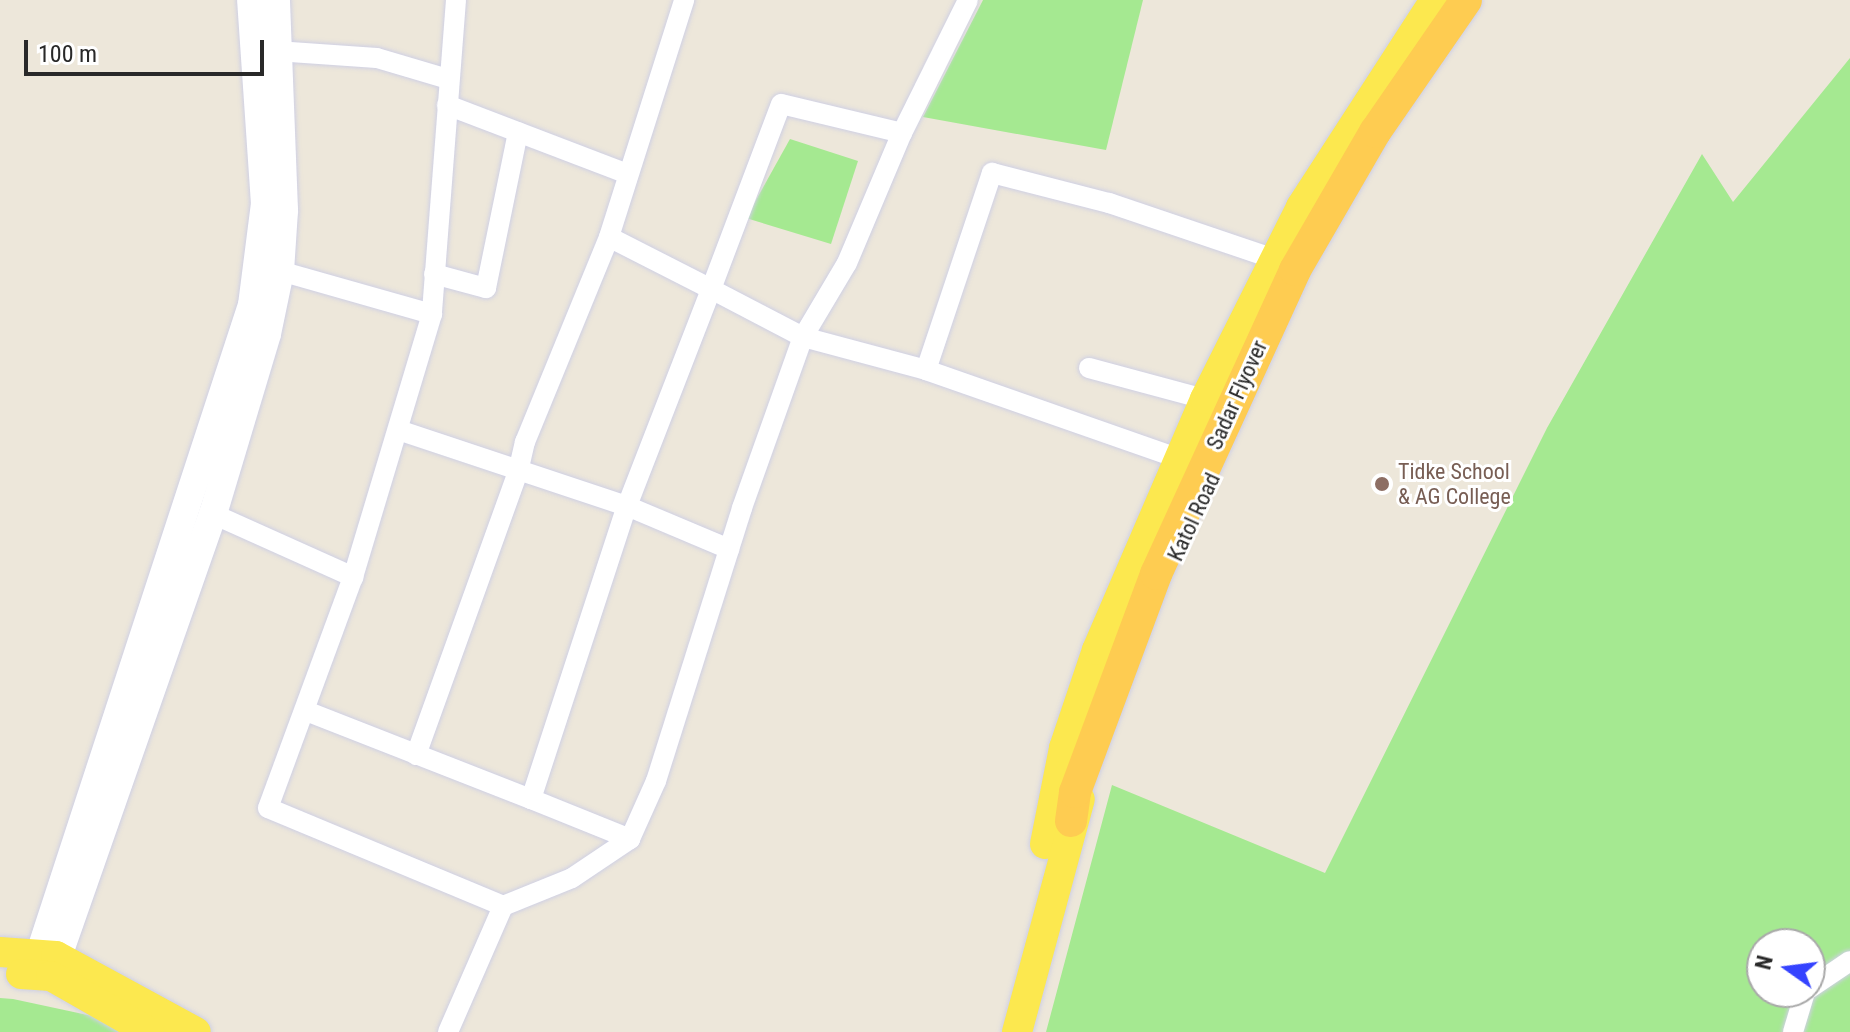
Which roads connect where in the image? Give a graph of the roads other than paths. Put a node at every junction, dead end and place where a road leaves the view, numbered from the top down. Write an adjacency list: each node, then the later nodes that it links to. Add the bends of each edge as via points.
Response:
1 (251, 0): 42 (main road, via 265,204 252,305)
2 (276, 0): 10 (main road)
3 (456, 0): 11 (street)
4 (684, 0): 15 (street)
5 (968, 0): 14 (street)
6 (1435, 0): 17 (main road, Katol Road, via 1301,207)
7 (1453, 0): 34 (highway, Sadar Flyover, via 1355,149 1287,266 1146,573)
8 (1466, 0): 34 (highway, Sadar Flyover, via 1375,132 1295,270 1156,574)
9 (1482, 0): 37 (main road, Katol Road, via 1363,171 1308,268)
10 (276, 51): 11 (street, via 377,58); 18 (main road, via 284,210)
11 (448, 79): 12 (street)
12 (447, 105): 13 (street); 19 (street)
13 (518, 132): 15 (street); 19 (street, via 486,288)
14 (902, 133): 20 (street, via 781,104); 22 (street, via 847,263)
15 (628, 174): 16 (street)
16 (609, 237): 20 (street); 28 (street, via 525,442)
17 (1274, 259): 24 (street, via 1109,203 992,173); 25 (main road, Katol Road)
18 (280, 271): 21 (street); 30 (main road, via 255,381)
19 (434, 274): 21 (street)
20 (711, 289): 22 (street); 29 (street)
21 (432, 314): 26 (street)
22 (803, 337): 24 (street); 31 (street)
23 (1089, 368): 25 (street)
24 (926, 370): 27 (street)
25 (1205, 399): 27 (main road, Katol Road)
26 (401, 431): 28 (street); 32 (street)
27 (1180, 459): 37 (main road, Katol Road, via 1097,650 1064,748)
28 (518, 472): 29 (street); 35 (street)
29 (627, 506): 31 (street); 36 (street)
30 (213, 514): 32 (street); 42 (main road)
31 (729, 549): 38 (street, via 656,781)
32 (353, 577): 33 (street)
33 (306, 711): 35 (street); 39 (street, via 268,808)
34 (1082, 752): 37 (highway, Sadar Flyover)
35 (416, 755): 36 (street)
36 (531, 799): 38 (street)
37 (1062, 816): 49 (main road, Katol Road); 50 (main road, Katol Road)
38 (630, 839): 39 (street, via 572,878)
39 (503, 906): 48 (street)
40 (0, 952): 42 (main road)
41 (1850, 961): 44 (street)
42 (44, 966): 43 (main road); 46 (main road); 47 (main road)
43 (0, 973)
44 (1826, 977)
45 (1800, 1008): 51 (street)
46 (149, 1032)
47 (196, 1032)
48 (448, 1032)
49 (999, 1032)
50 (1017, 1032)
51 (1793, 1032)

